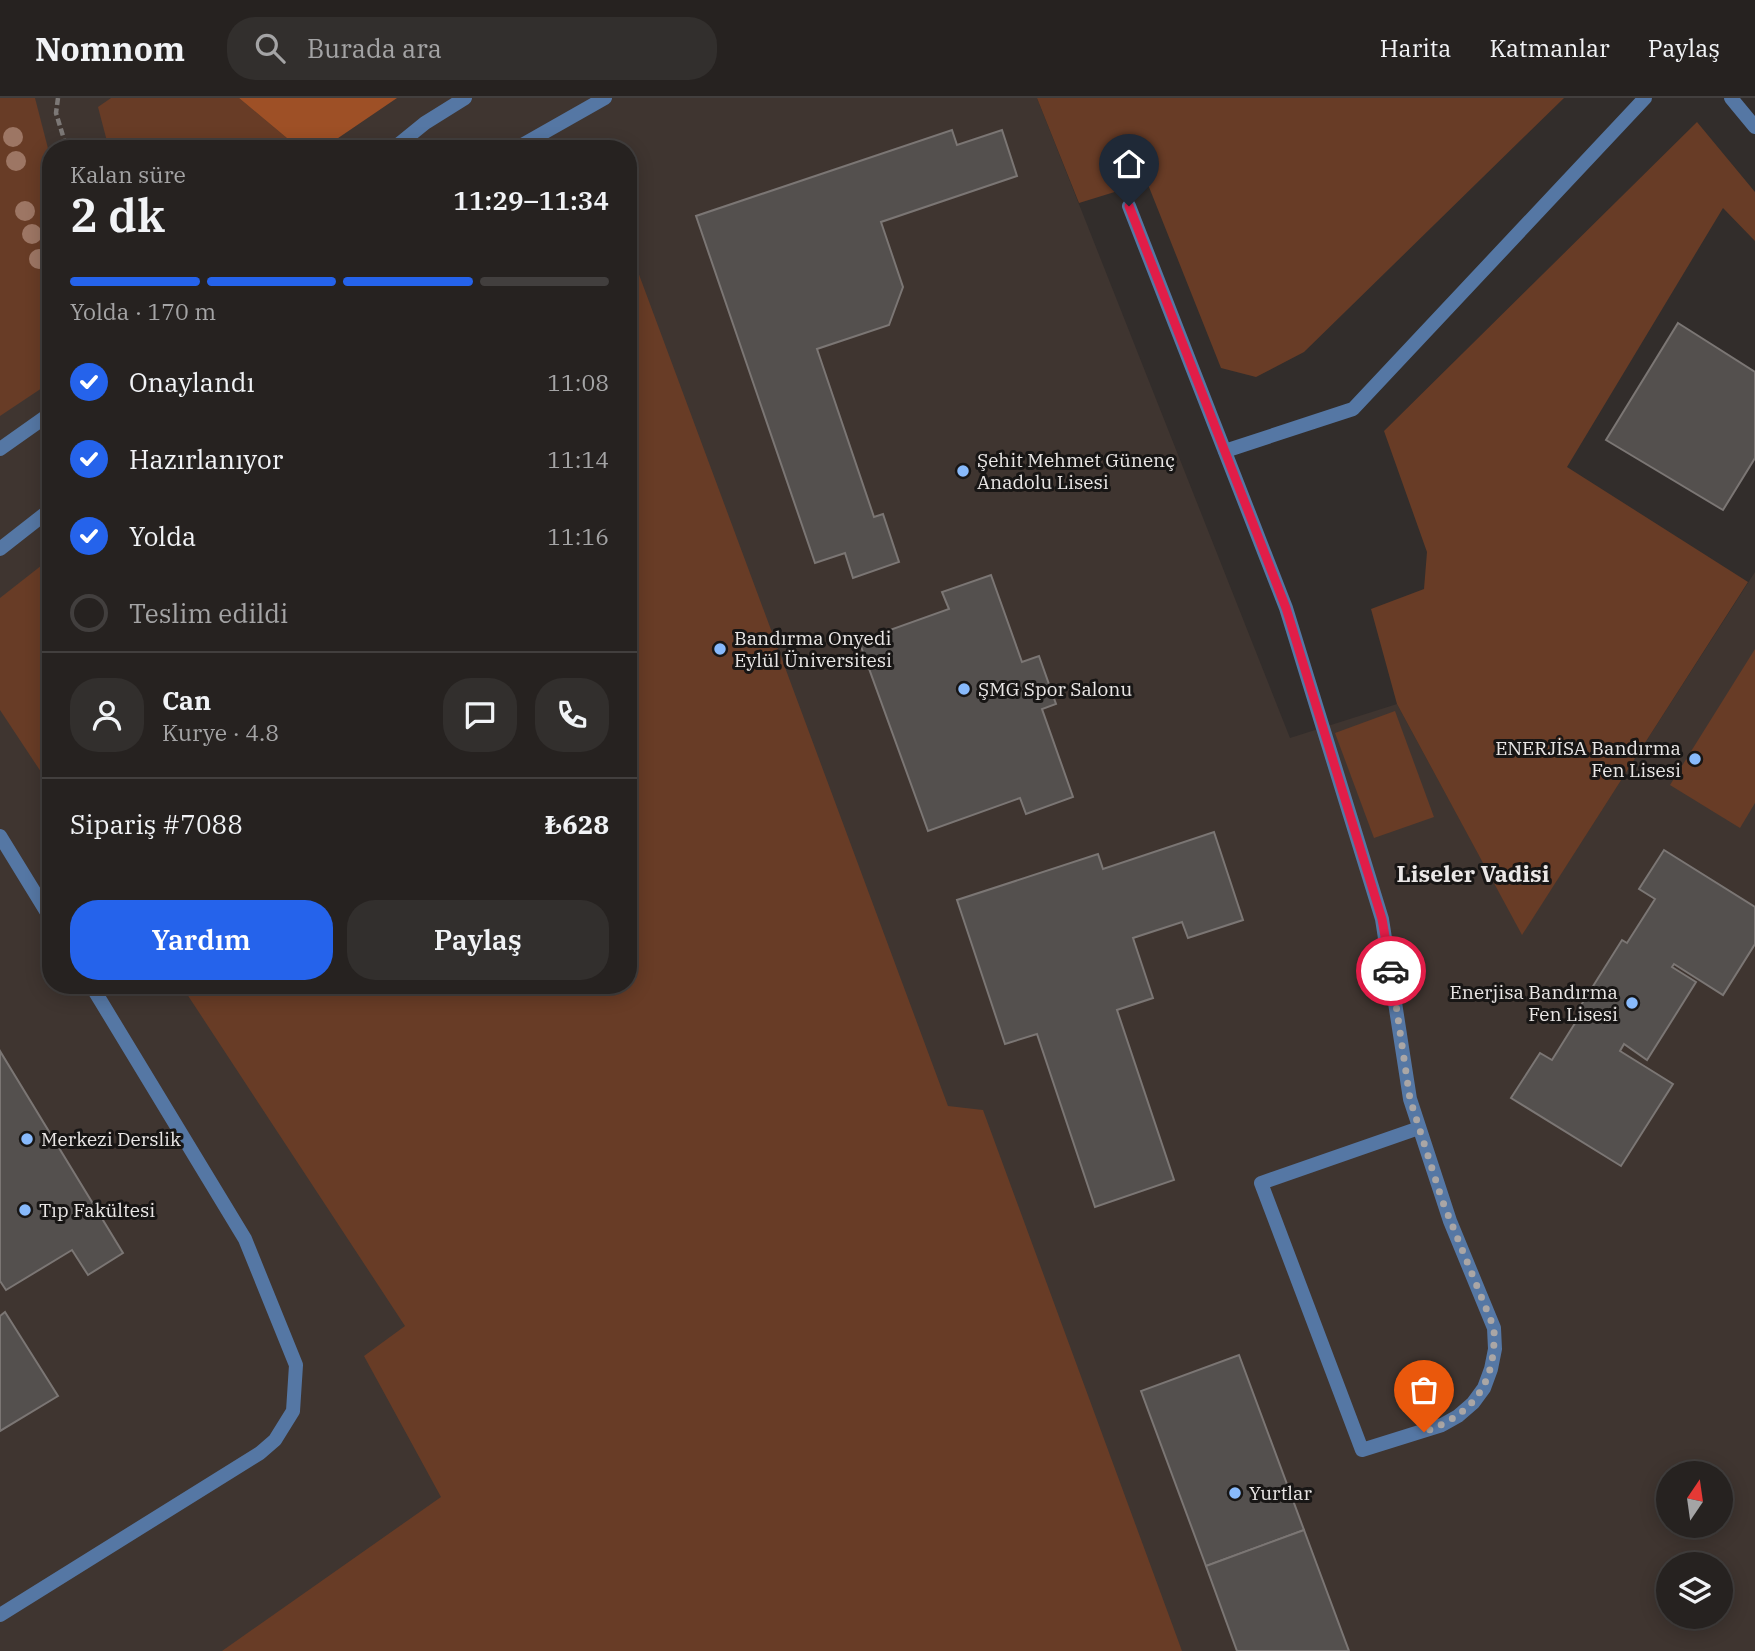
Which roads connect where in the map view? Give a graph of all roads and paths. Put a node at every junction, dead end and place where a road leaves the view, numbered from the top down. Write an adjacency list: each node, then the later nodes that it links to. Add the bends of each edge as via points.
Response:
1 (58, 98): 7 (path, via 56,113)
2 (465, 98): 8 (street)
3 (605, 98): 9 (street)
4 (1645, 98): 13 (street, via 1353,409)
5 (1731, 98): 6 (street)
6 (1755, 127)
7 (64, 140)
8 (405, 140)
9 (532, 140)
10 (1129, 206): 13 (street)
11 (42, 419): 12 (street)
12 (0, 449)
13 (1225, 451): 19 (street, via 1286,608 1382,919 1410,1099)
14 (42, 516): 15 (street)
15 (0, 549)
16 (0, 836): 17 (street)
17 (42, 904)
18 (96, 994): 20 (street, via 245,1239 296,1365 293,1411 275,1440 260,1453)
19 (1419, 1128): 19 (street, via 1494,1328 1495,1349 1484,1388 1458,1416 1362,1450 1261,1183)
20 (0, 1615)

